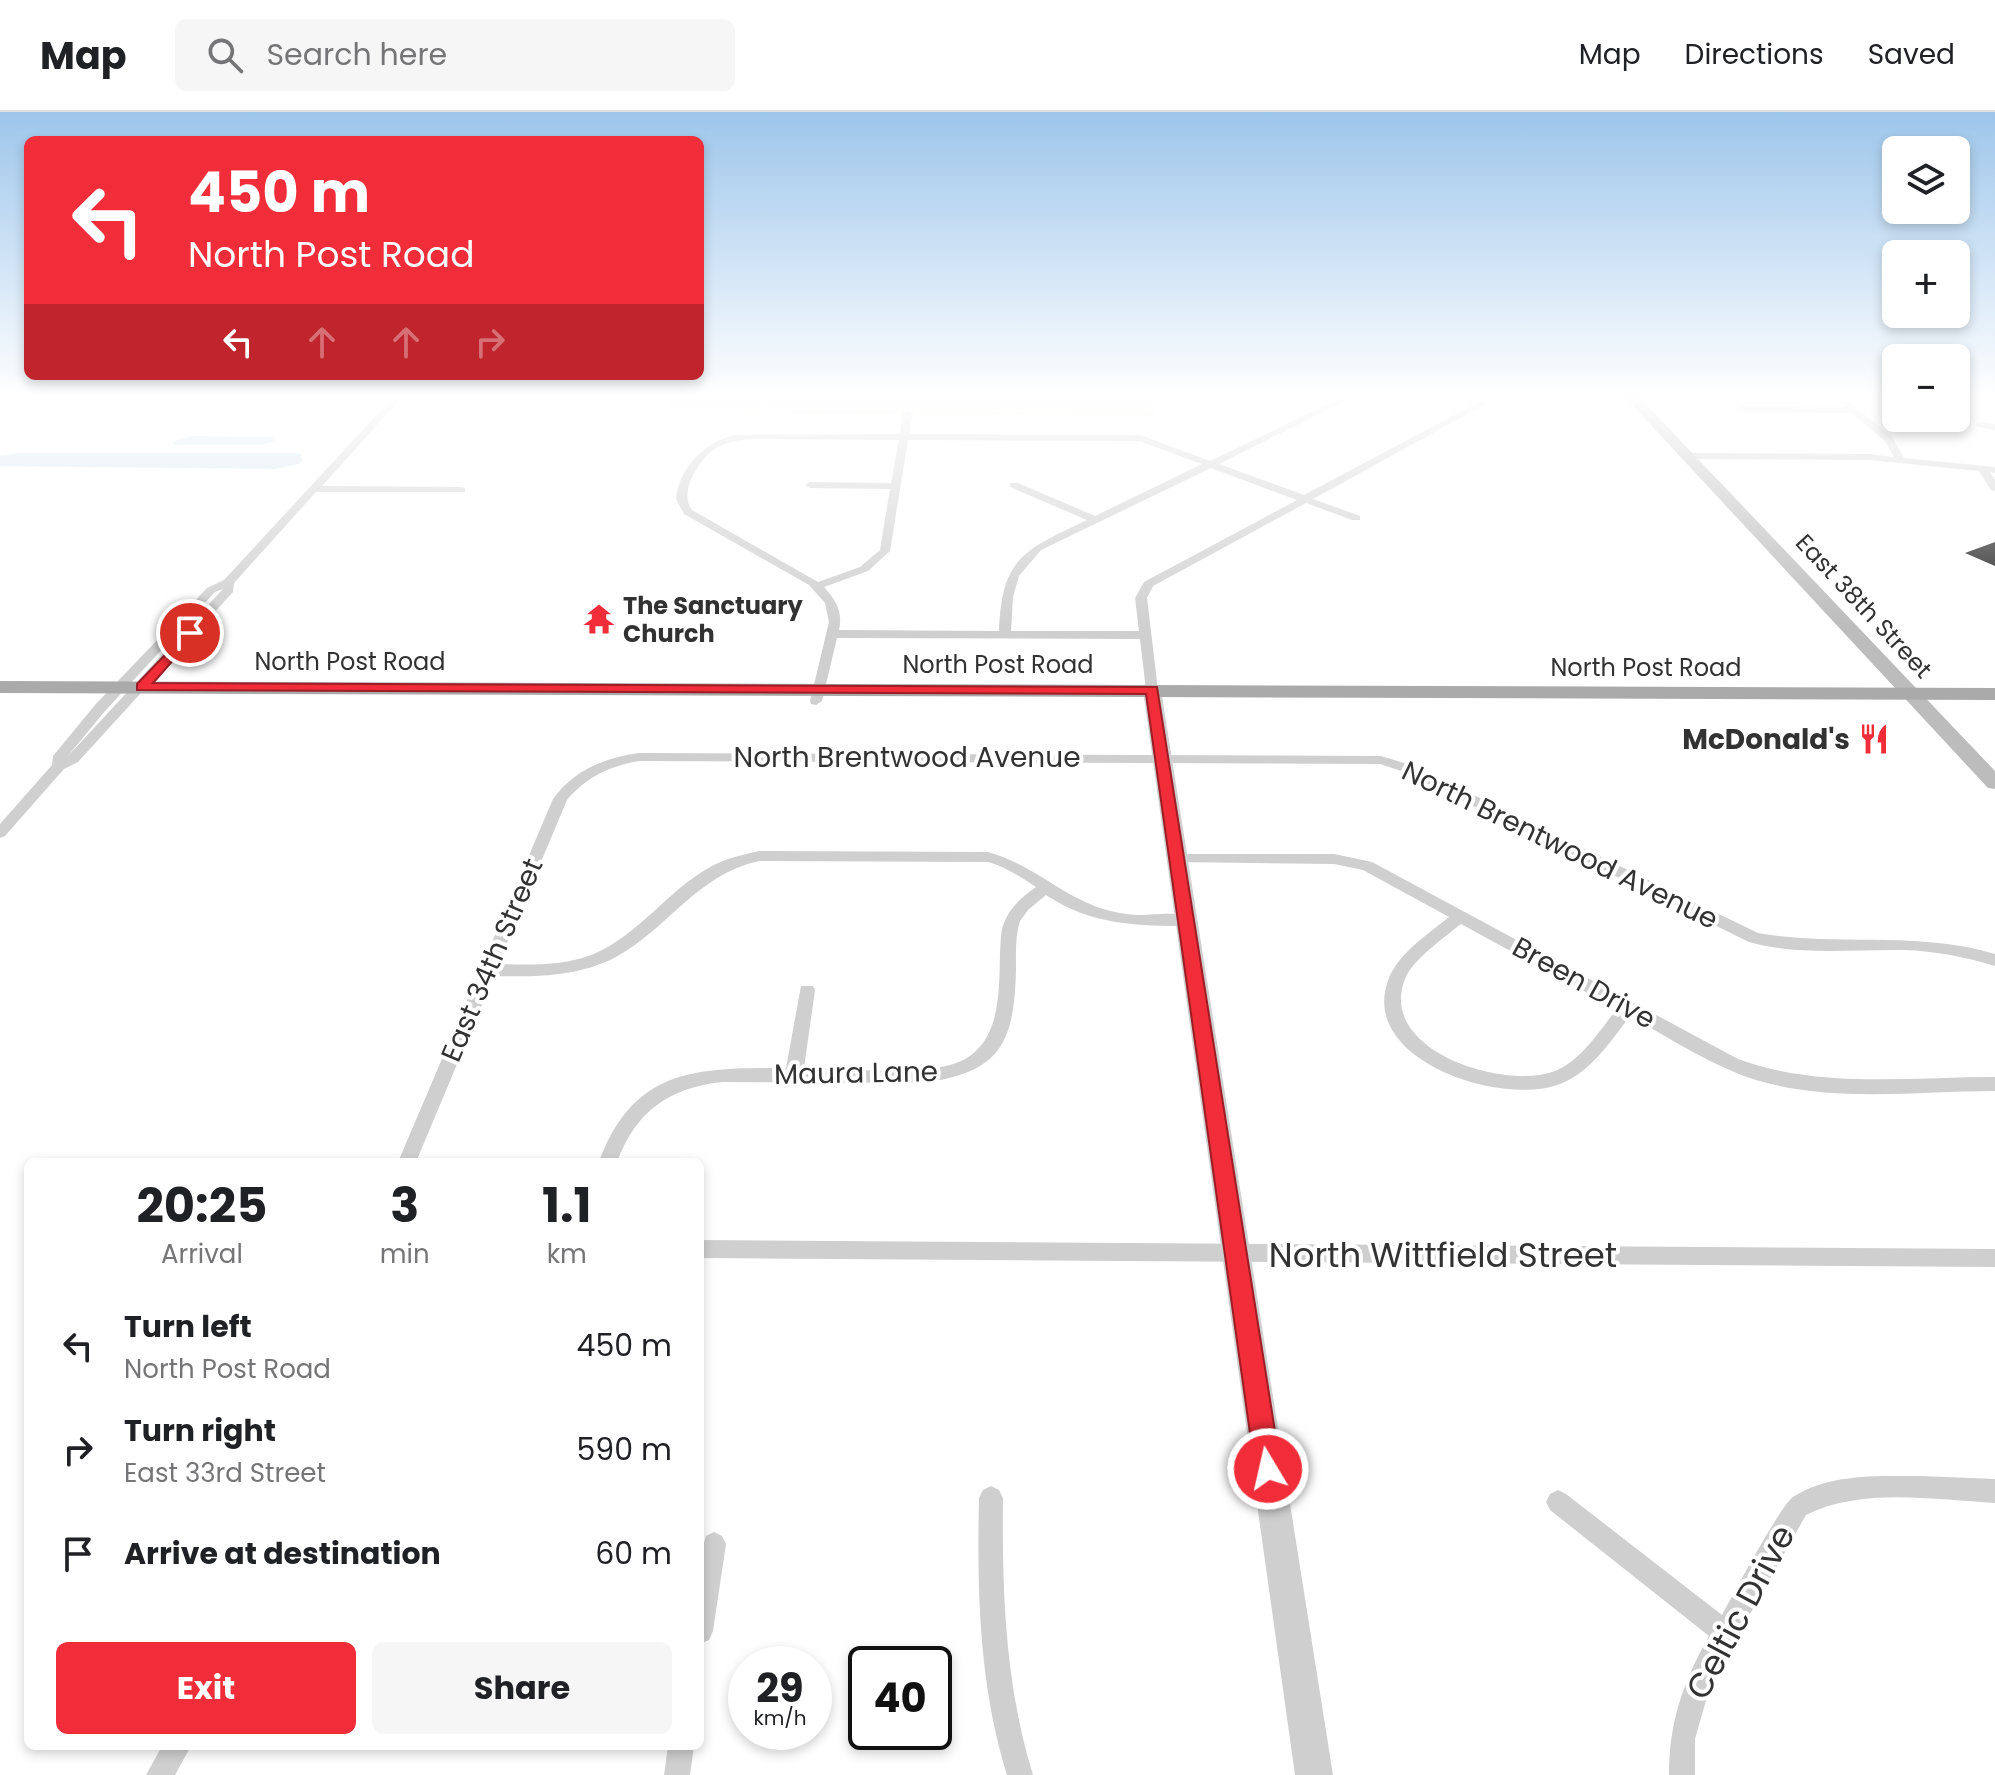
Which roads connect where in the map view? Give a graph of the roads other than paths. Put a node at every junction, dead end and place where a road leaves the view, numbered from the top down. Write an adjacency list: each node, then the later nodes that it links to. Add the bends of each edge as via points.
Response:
1 (327, 473): 11 (street)
2 (690, 473): 17 (street, via 680,494 688,512)
3 (899, 473): 10 (street)
4 (1188, 473): 15 (street)
5 (1238, 473): 13 (street)
6 (1352, 473): 13 (street)
7 (1712, 473): 27 (main road, East 38th Street)
8 (810, 485): 10 (street)
9 (1014, 485): 15 (street)
10 (897, 486): 17 (street, via 884,553 864,569)
11 (312, 489): 12 (street); 16 (street)
12 (461, 490)
13 (1304, 498): 14 (street); 20 (street, via 1148,584 1141,598)
14 (1356, 518)
15 (1093, 519): 19 (street, via 1037,548 1014,572 1006,593)
16 (228, 582): 22 (street, via 211,590); 22 (street, via 229,590)
17 (817, 586): 18 (street, via 834,609)
18 (831, 634): 19 (street); 24 (street)
19 (1005, 635): 20 (street)
20 (1145, 635): 25 (street)
21 (0, 687): 22 (main road, North Post Road)
22 (126, 693): 24 (main road, North Post Road); 26 (main road, North Post Road); 31 (street, via 73,759); 31 (street, via 67,747)
23 (1995, 694): 27 (main road, North Post Road)
24 (817, 695): 25 (main road, North Post Road)
25 (1153, 696): 27 (main road, North Post Road); 29 (street)
26 (0, 699)
27 (1928, 700): 28 (main road, North Post Road); 30 (main road, East 38th Street); 33 (main road, East 38th Street)
28 (1995, 706)
29 (1164, 758): 32 (street, North Brentwood Avenue, via 650,756); 35 (street); 39 (street, North Brentwood Avenue, via 1393,763 1755,938 1941,945)
30 (1995, 759)
31 (59, 766): 34 (street)
32 (594, 770): 40 (street, East 34th Street, via 560,799)
33 (1995, 783)
34 (0, 833)
35 (1180, 859): 37 (street, Breen Drive, via 1351,861 1382,872); 38 (street)
36 (1047, 887): 38 (street, via 1073,905 1106,917); 40 (street, via 1005,862 982,856 752,856 703,875 629,941 600,958 552,970); 43 (street, Maura Lane, via 1025,903 1011,924 1007,1015 1003,1031 984,1054 962,1067 930,1075)
37 (1460, 916): 42 (street, Breen Drive); 42 (street, via 1399,973 1392,996 1408,1036 1443,1065 1495,1083 1526,1085 1553,1079 1578,1064)
38 (1188, 921): 48 (street)
39 (1995, 960)
40 (488, 970): 45 (street, East 34th Street)
41 (807, 990): 43 (street)
42 (1628, 1007): 44 (street, Breen Drive, via 1738,1067 1773,1079)
43 (794, 1075): 46 (street, Maura Lane, via 715,1075 678,1083 629,1118)
44 (1995, 1084)
45 (409, 1158)
46 (609, 1158)
47 (704, 1249): 48 (street, North Wittfield Street)
48 (1235, 1254): 49 (street, North Wittfield Street); 61 (street)
49 (1995, 1258)
50 (1995, 1491): 55 (street, Celtic Drive, via 1849,1489 1813,1498 1788,1520)
51 (991, 1498): 60 (street, via 989,1624 1001,1707)
52 (1558, 1502): 55 (street)
53 (714, 1544): 54 (street)
54 (704, 1606)
55 (1725, 1633): 62 (street, Celtic Drive, via 1691,1697 1682,1739)
56 (175, 1750): 58 (street)
57 (680, 1750): 59 (street)
58 (159, 1775)
59 (677, 1775)
60 (1020, 1775)
61 (1314, 1775)
62 (1682, 1775)

